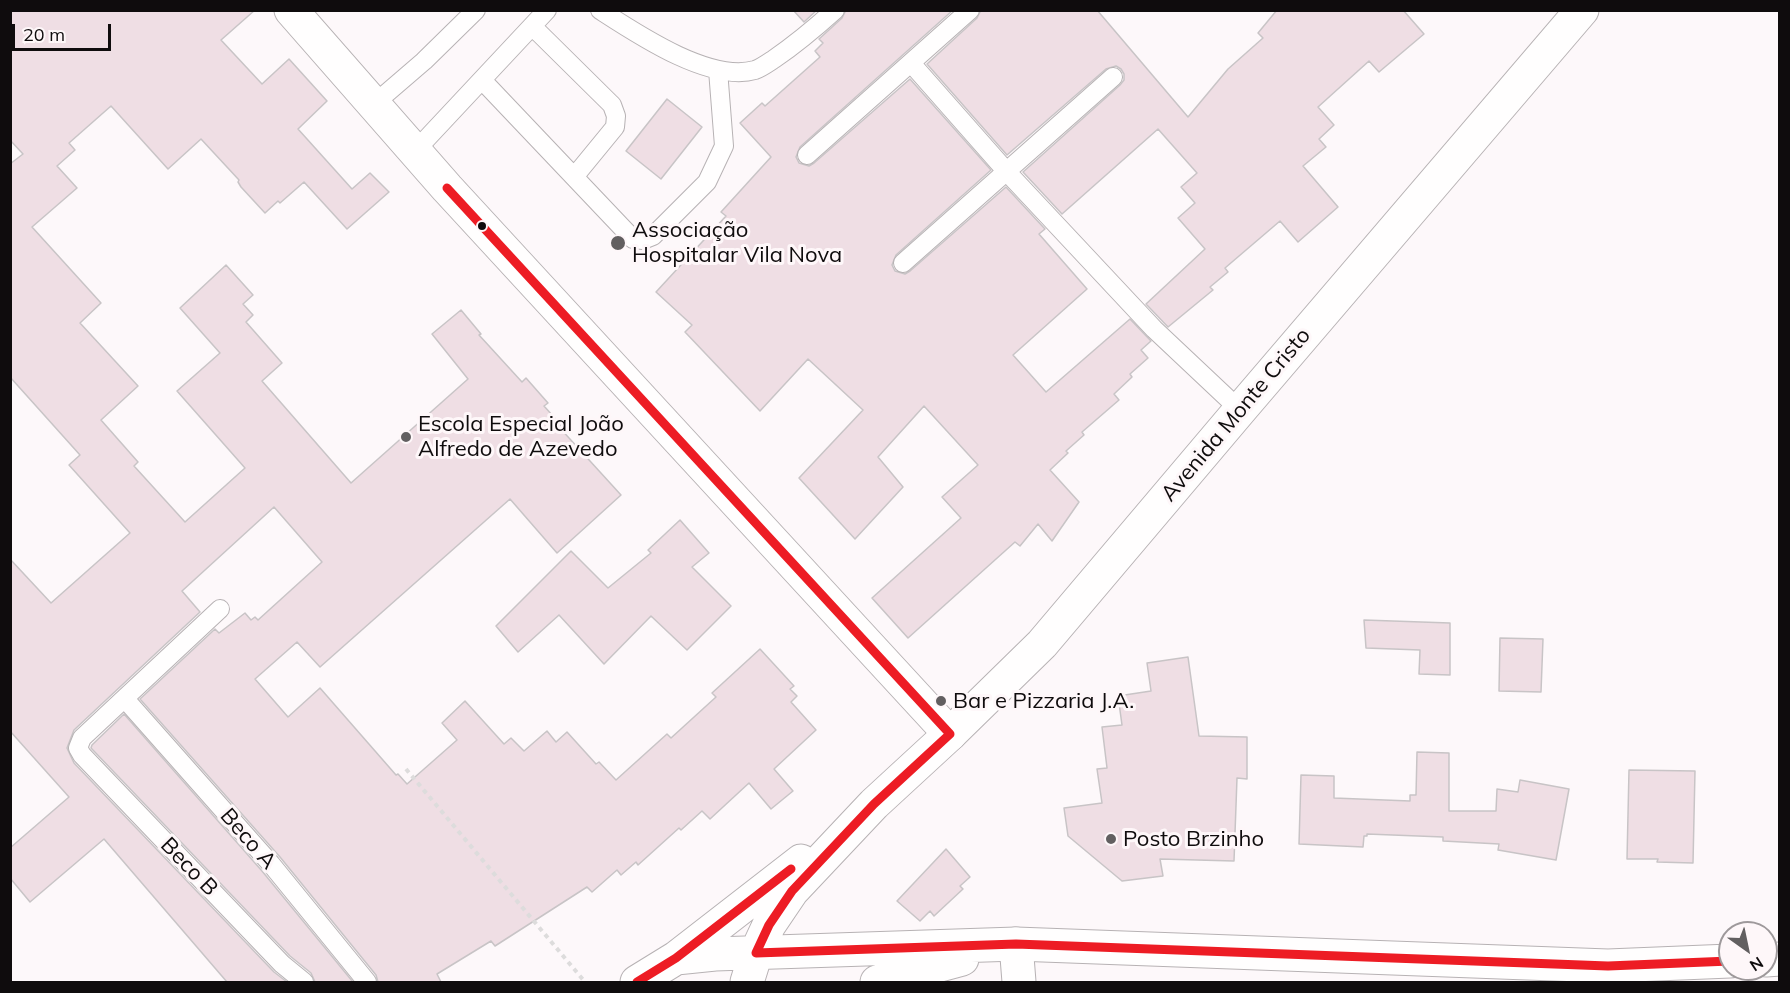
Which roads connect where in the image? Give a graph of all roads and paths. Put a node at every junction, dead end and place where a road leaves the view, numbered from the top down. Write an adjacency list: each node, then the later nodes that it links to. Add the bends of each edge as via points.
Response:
1 (291, 10): 13 (main road)
2 (476, 10): 13 (lane)
3 (547, 10): 8 (lane)
4 (600, 10): 10 (lane, via 676,55)
5 (835, 10): 10 (lane, via 798,43 757,70)
6 (970, 10): 9 (lane)
7 (1582, 10): 19 (main road, Avenida Monte Cristo)
8 (533, 27): 12 (lane); 17 (lane, via 612,105 616,116 615,127)
9 (911, 63): 15 (lane); 16 (lane)
10 (718, 70): 17 (lane, via 724,146 707,182 653,236 633,239)
11 (1113, 77): 16 (lane)
12 (482, 80): 14 (lane); 17 (lane)
13 (374, 104): 14 (main road)
14 (416, 150): 22 (main road)
15 (807, 155)
16 (1007, 172): 18 (lane); 19 (lane, via 1154,328)
17 (574, 177)
18 (903, 263)
19 (1240, 410): 22 (main road, Avenida Monte Cristo, via 1042,644)
20 (220, 609): 21 (lane)
21 (125, 699): 30 (lane, Beco B, via 82,738 78,748 82,755 266,948); 31 (lane, Beco A, via 271,864)
22 (950, 734): 24 (main road, Avenida Monte Cristo)
23 (406, 769): 32 (path)
24 (874, 804): 26 (main road, Avenida Monte Cristo); 28 (main road, Avenida Monte Cristo, via 792,891 769,925)
25 (1016, 944): 28 (main road); 29 (main road); 34 (main road); 35 (main road)
26 (676, 958): 28 (main road, via 715,954); 33 (main road, Avenida Monte Cristo)
27 (1718, 962): 29 (main road)
28 (752, 968)
29 (1609, 974)
30 (304, 982)
31 (368, 982)
32 (585, 982)
33 (638, 982)
34 (877, 982)
35 (1019, 982)

